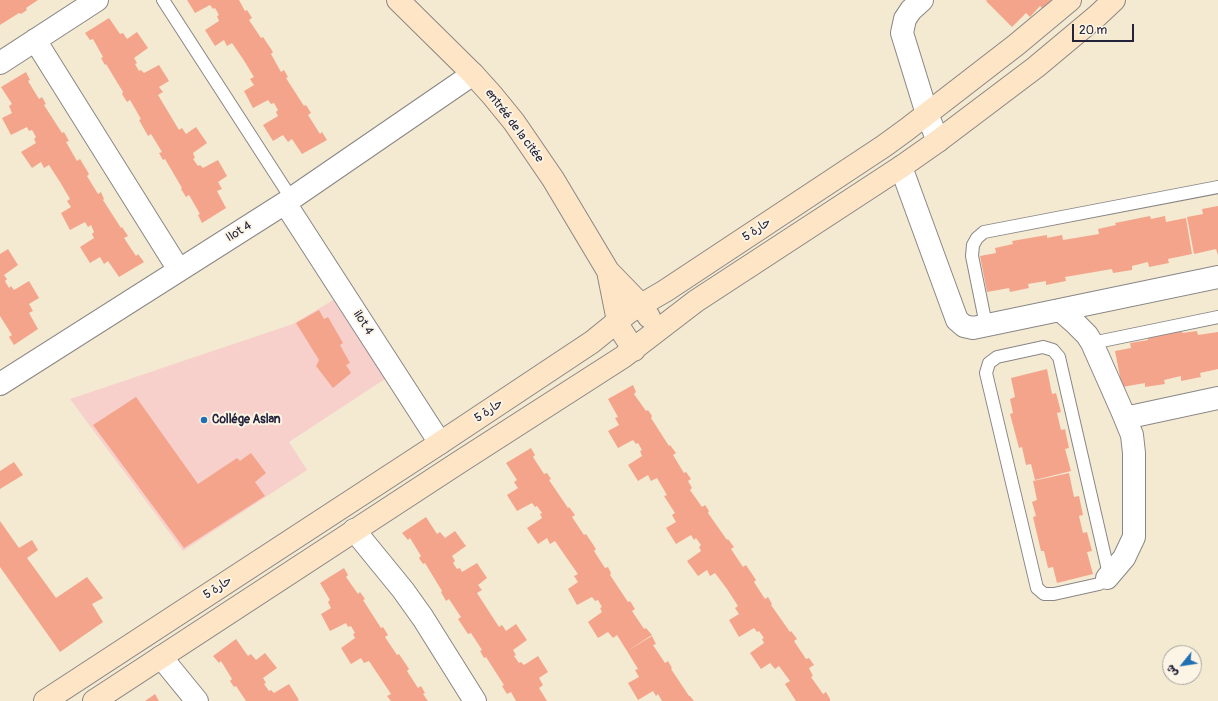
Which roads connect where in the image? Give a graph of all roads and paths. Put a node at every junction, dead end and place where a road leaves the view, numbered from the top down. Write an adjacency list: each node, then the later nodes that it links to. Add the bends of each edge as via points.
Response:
1 (97, 0): 7 (street)
2 (163, 0): 14 (lane)
3 (398, 0): 9 (street, entréé de la citée)
4 (922, 0): 10 (street, via 905,19 902,33)
5 (1070, 0): 10 (street, حارة 5)
6 (1114, 0): 11 (street, via 1036,68)
7 (35, 40): 8 (street); 15 (street)
8 (0, 63)
9 (473, 74): 14 (street, Ilot 4); 16 (street, entréé de la citée, via 534,150)
10 (927, 114): 11 (street); 18 (street, حارة 5, via 884,146)
11 (938, 141): 12 (street)
12 (901, 167): 22 (street, via 957,320 964,326 973,328); 23 (street, via 696,301)
13 (1218, 187): 22 (lane, via 984,232 973,245 972,256)
14 (288, 201): 15 (street, Ilot 4); 29 (street, ilot 4)
15 (179, 270): 26 (street, Ilot 4)
16 (608, 271): 18 (street, entréé de la citée); 21 (street, entréé de la citée)
17 (1218, 277): 19 (street)
18 (641, 305): 21 (street, حارة 5); 23 (street, entréé de la citée)
19 (1060, 310): 22 (street); 24 (street)
20 (1218, 317): 24 (lane)
21 (618, 321): 25 (street, entréé de la citée); 29 (street, حارة 5, via 592,342)
22 (986, 325)
23 (657, 332): 25 (street)
24 (1092, 343): 28 (street)
25 (634, 350): 30 (street)
26 (0, 384)
27 (1218, 398): 28 (street)
28 (1125, 418): 31 (street, via 1132,435 1134,454 1134,537 1124,558)
29 (440, 443): 33 (street, حارة 5)
30 (354, 530): 32 (street); 36 (street, via 419,613)
31 (1107, 578): 31 (lane, via 1108,570 1059,357 1053,350 1043,347 997,357 989,363 986,373 1038,588 1044,594 1054,594 1099,584)
32 (161, 656): 34 (street); 35 (street)
33 (45, 701)
34 (94, 701)
35 (197, 701)
36 (476, 701)

